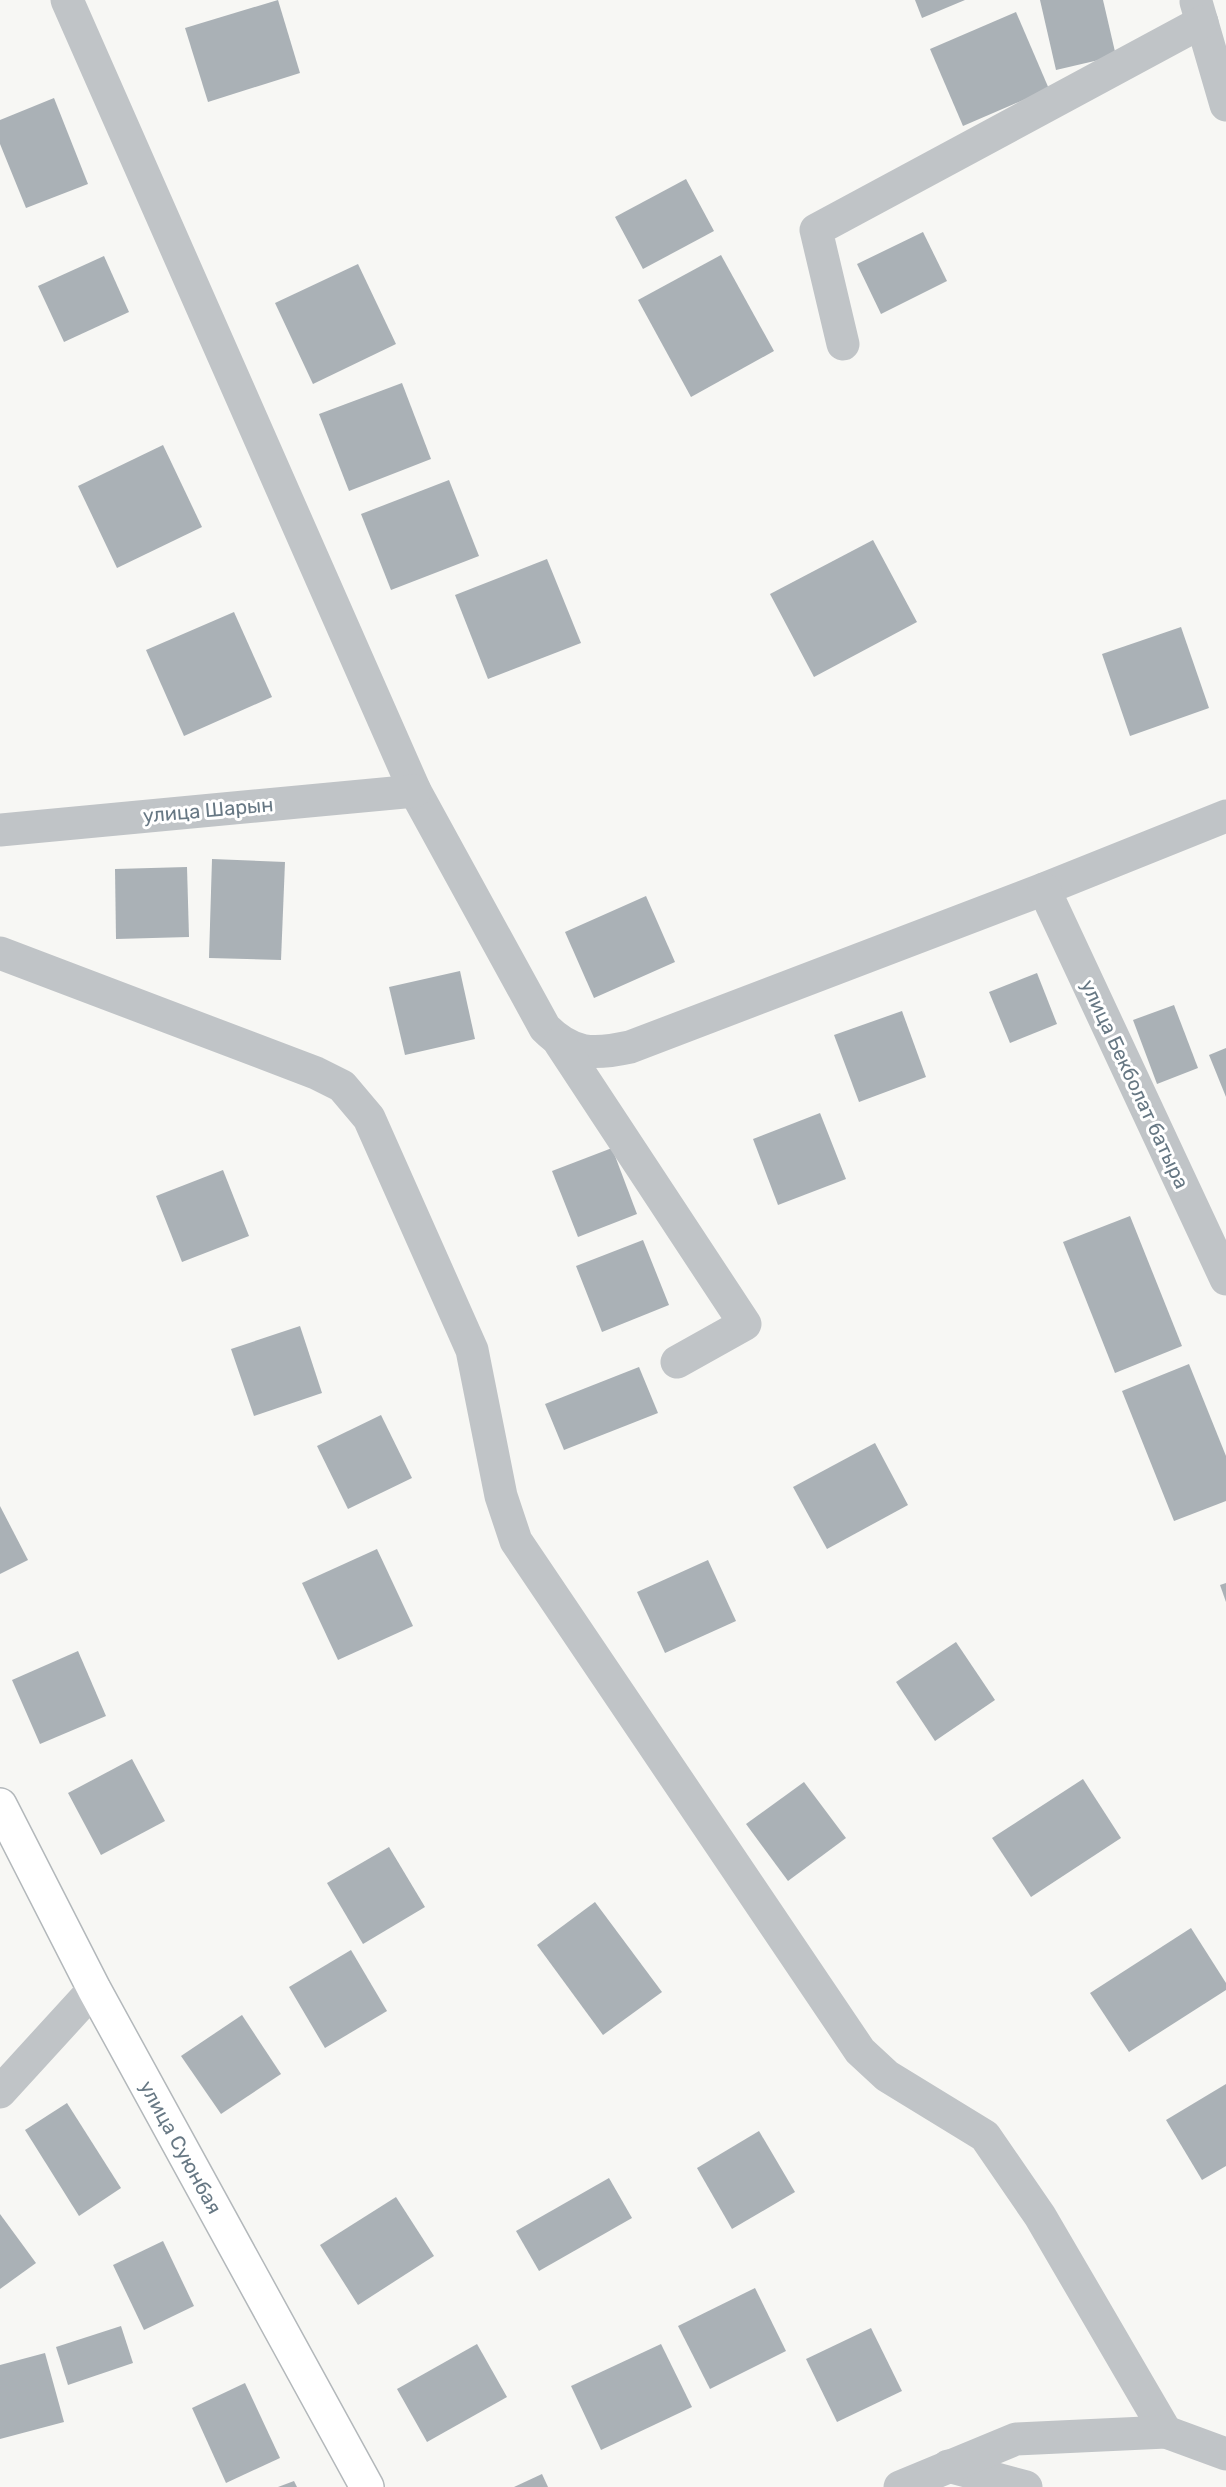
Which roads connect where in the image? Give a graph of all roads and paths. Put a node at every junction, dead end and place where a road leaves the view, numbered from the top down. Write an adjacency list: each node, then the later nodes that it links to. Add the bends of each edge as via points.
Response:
1 (67, 0): 5 (street)
2 (1199, 11): 3 (street); 4 (street, via 816,230)
3 (1226, 105)
4 (843, 344)
5 (415, 791): 7 (street, улица Шарын); 10 (street, via 545,1028)
6 (1226, 816): 8 (street)
7 (0, 830)
8 (1044, 890): 10 (street, via 630,1047 607,1052 582,1051); 11 (street, улица Бекболат батыра)
9 (0, 953): 16 (street, via 316,1073 342,1086 369,1118 472,1350 501,1496 516,1541 860,2051 887,2076 985,2136 1040,2216)
10 (560, 1043): 12 (street, via 745,1324)
11 (1226, 1279)
12 (677, 1362)
13 (0, 1805): 14 (main road, улица Суюнбая)
14 (94, 1989): 15 (street); 19 (main road, улица Суюнбая)
15 (0, 2092)
16 (1166, 2432): 17 (street); 18 (street, via 1016,2439)
17 (1226, 2454)
18 (948, 2466): 20 (street); 21 (street)
19 (367, 2487)
20 (900, 2487)
21 (1026, 2487)

